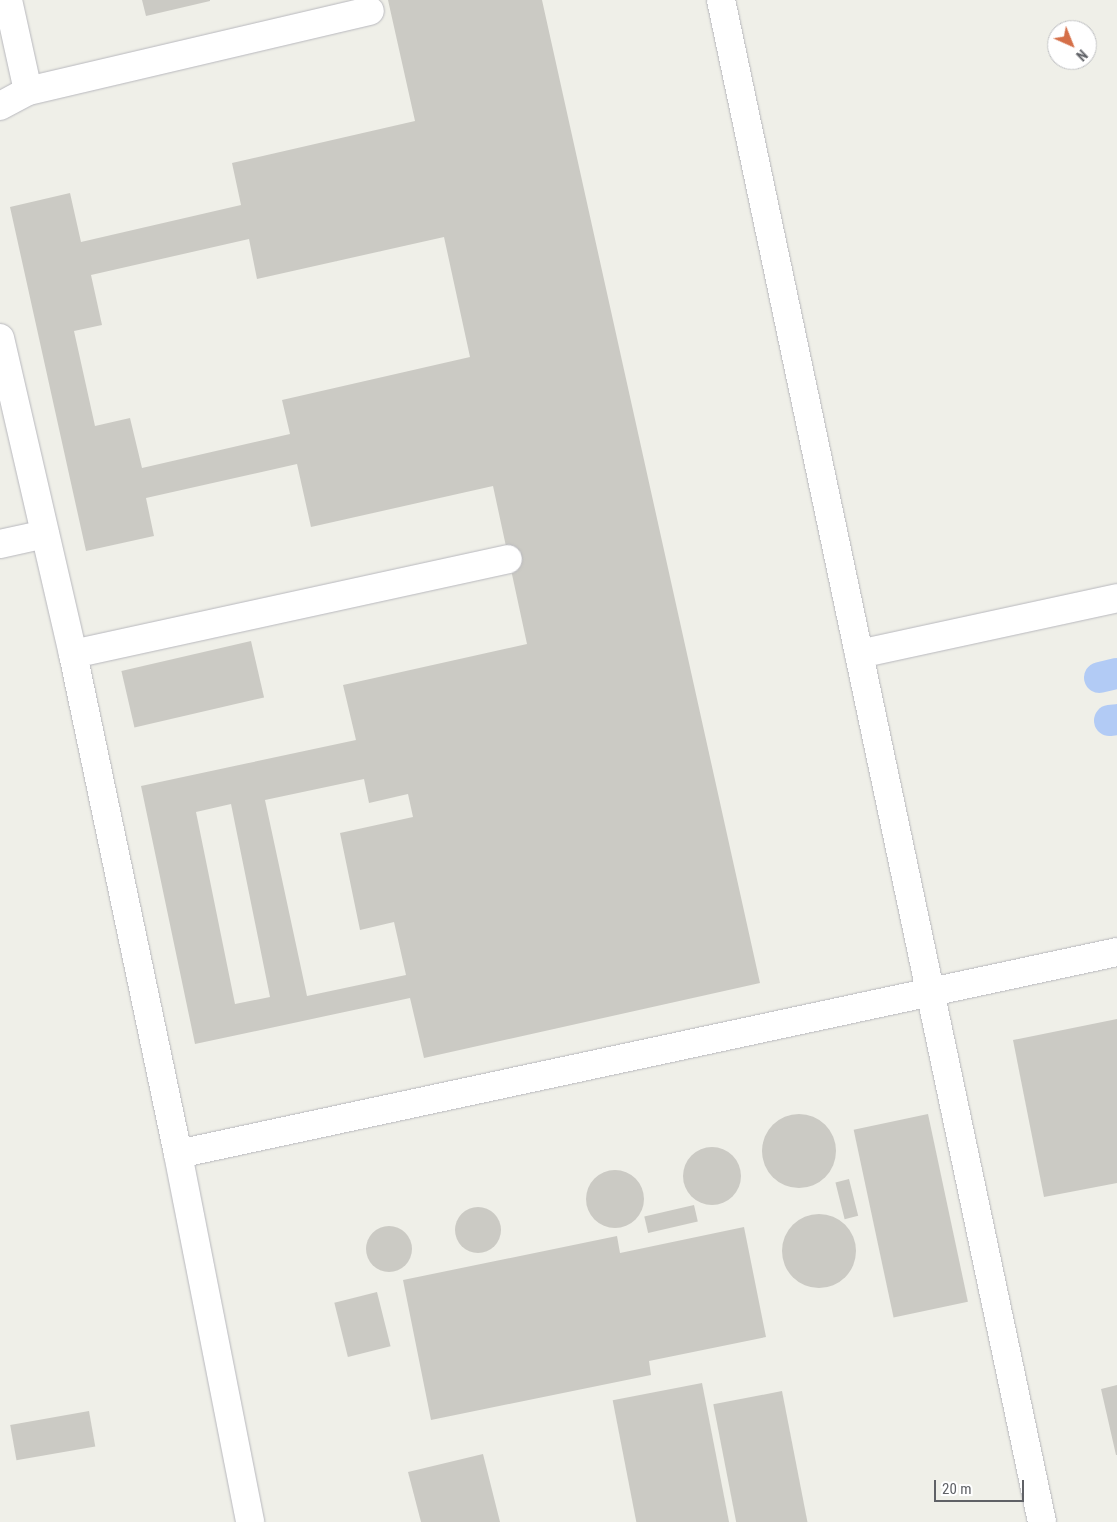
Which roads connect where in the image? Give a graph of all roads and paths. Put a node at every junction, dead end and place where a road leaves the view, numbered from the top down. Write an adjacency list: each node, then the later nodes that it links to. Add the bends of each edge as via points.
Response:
1 (8, 0): 4 (lane)
2 (721, 0): 12 (lane)
3 (370, 11): 4 (lane)
4 (28, 91): 5 (lane)
5 (0, 106)
6 (0, 338): 7 (lane)
7 (45, 534): 8 (lane); 11 (lane)
8 (0, 544)
9 (508, 559): 11 (lane)
10 (1117, 598): 12 (lane)
11 (72, 654): 15 (lane)
12 (859, 654): 14 (lane)
13 (1117, 952): 14 (lane)
14 (930, 992): 15 (lane); 17 (lane)
15 (178, 1154): 16 (lane)
16 (250, 1522)
17 (1042, 1522)

